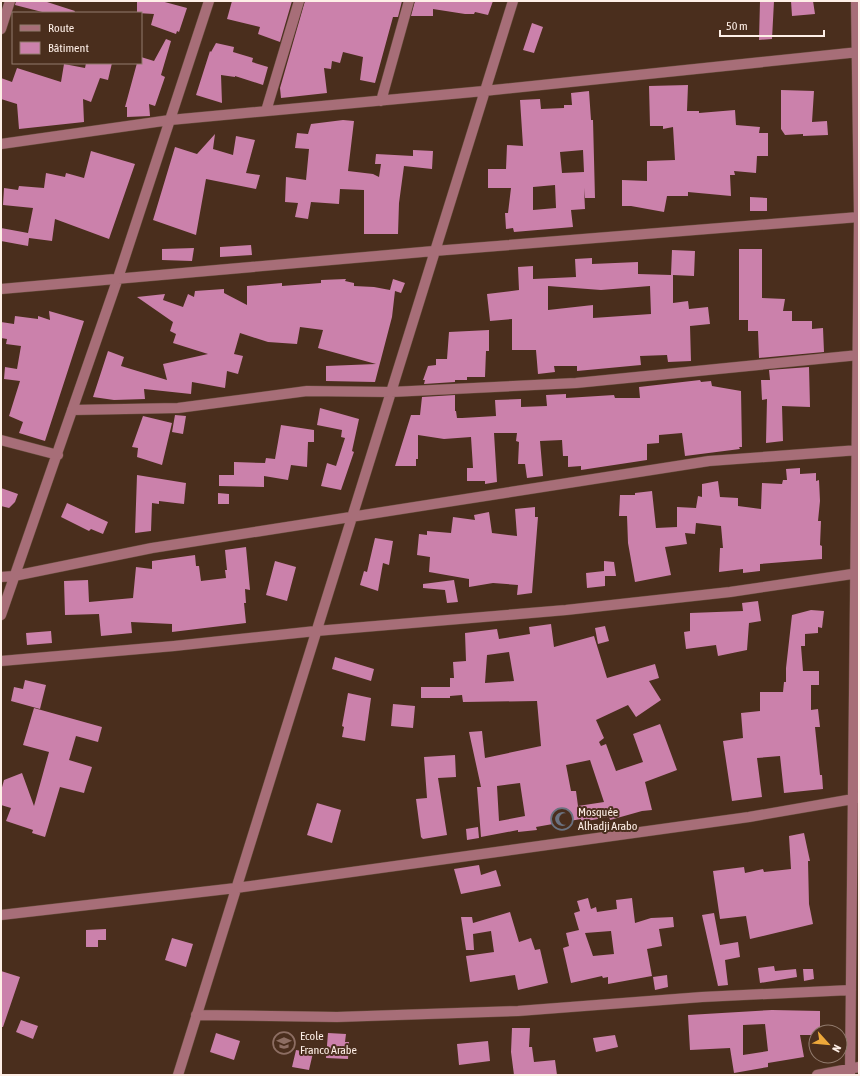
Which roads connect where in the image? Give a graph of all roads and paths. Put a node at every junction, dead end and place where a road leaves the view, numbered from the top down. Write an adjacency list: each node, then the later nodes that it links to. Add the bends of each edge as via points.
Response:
1 (10, 1): 7 (street)
2 (209, 1): 12 (street)
3 (299, 1): 11 (street)
4 (408, 1): 10 (street)
5 (512, 1): 9 (street)
6 (856, 1): 8 (street)
7 (1, 29)
8 (858, 52): 9 (street); 14 (street)
9 (484, 91): 10 (street); 15 (street)
10 (381, 101): 11 (street)
11 (266, 111): 12 (street)
12 (170, 120): 13 (street); 16 (street)
13 (1, 144)
14 (859, 217): 15 (street); 18 (street)
15 (434, 251): 16 (street); 19 (street)
16 (118, 278): 17 (street); 20 (street)
17 (1, 289)
18 (858, 356): 19 (street, via 576,383); 22 (street)
19 (391, 392): 20 (street, via 307,391 178,408); 24 (street)
20 (72, 410): 23 (street)
21 (1, 440): 23 (street)
22 (858, 450): 24 (street, via 709,461); 25 (street)
23 (58, 455): 27 (street)
24 (352, 517): 27 (street, via 152,548); 29 (street)
25 (858, 573): 29 (street, via 730,592 566,610); 31 (street)
26 (1, 576): 27 (street)
27 (14, 576): 28 (street)
28 (1, 615)
29 (316, 631): 30 (street); 32 (street)
30 (1, 661)
31 (856, 798): 32 (street, via 749,817); 34 (street)
32 (236, 888): 33 (street); 35 (street)
33 (1, 914)
34 (851, 990): 35 (street, via 702,997 518,1011 337,1017); 36 (street)
35 (196, 1015): 37 (street)
36 (853, 1070): 38 (street)
37 (178, 1075)
38 (817, 1075)

